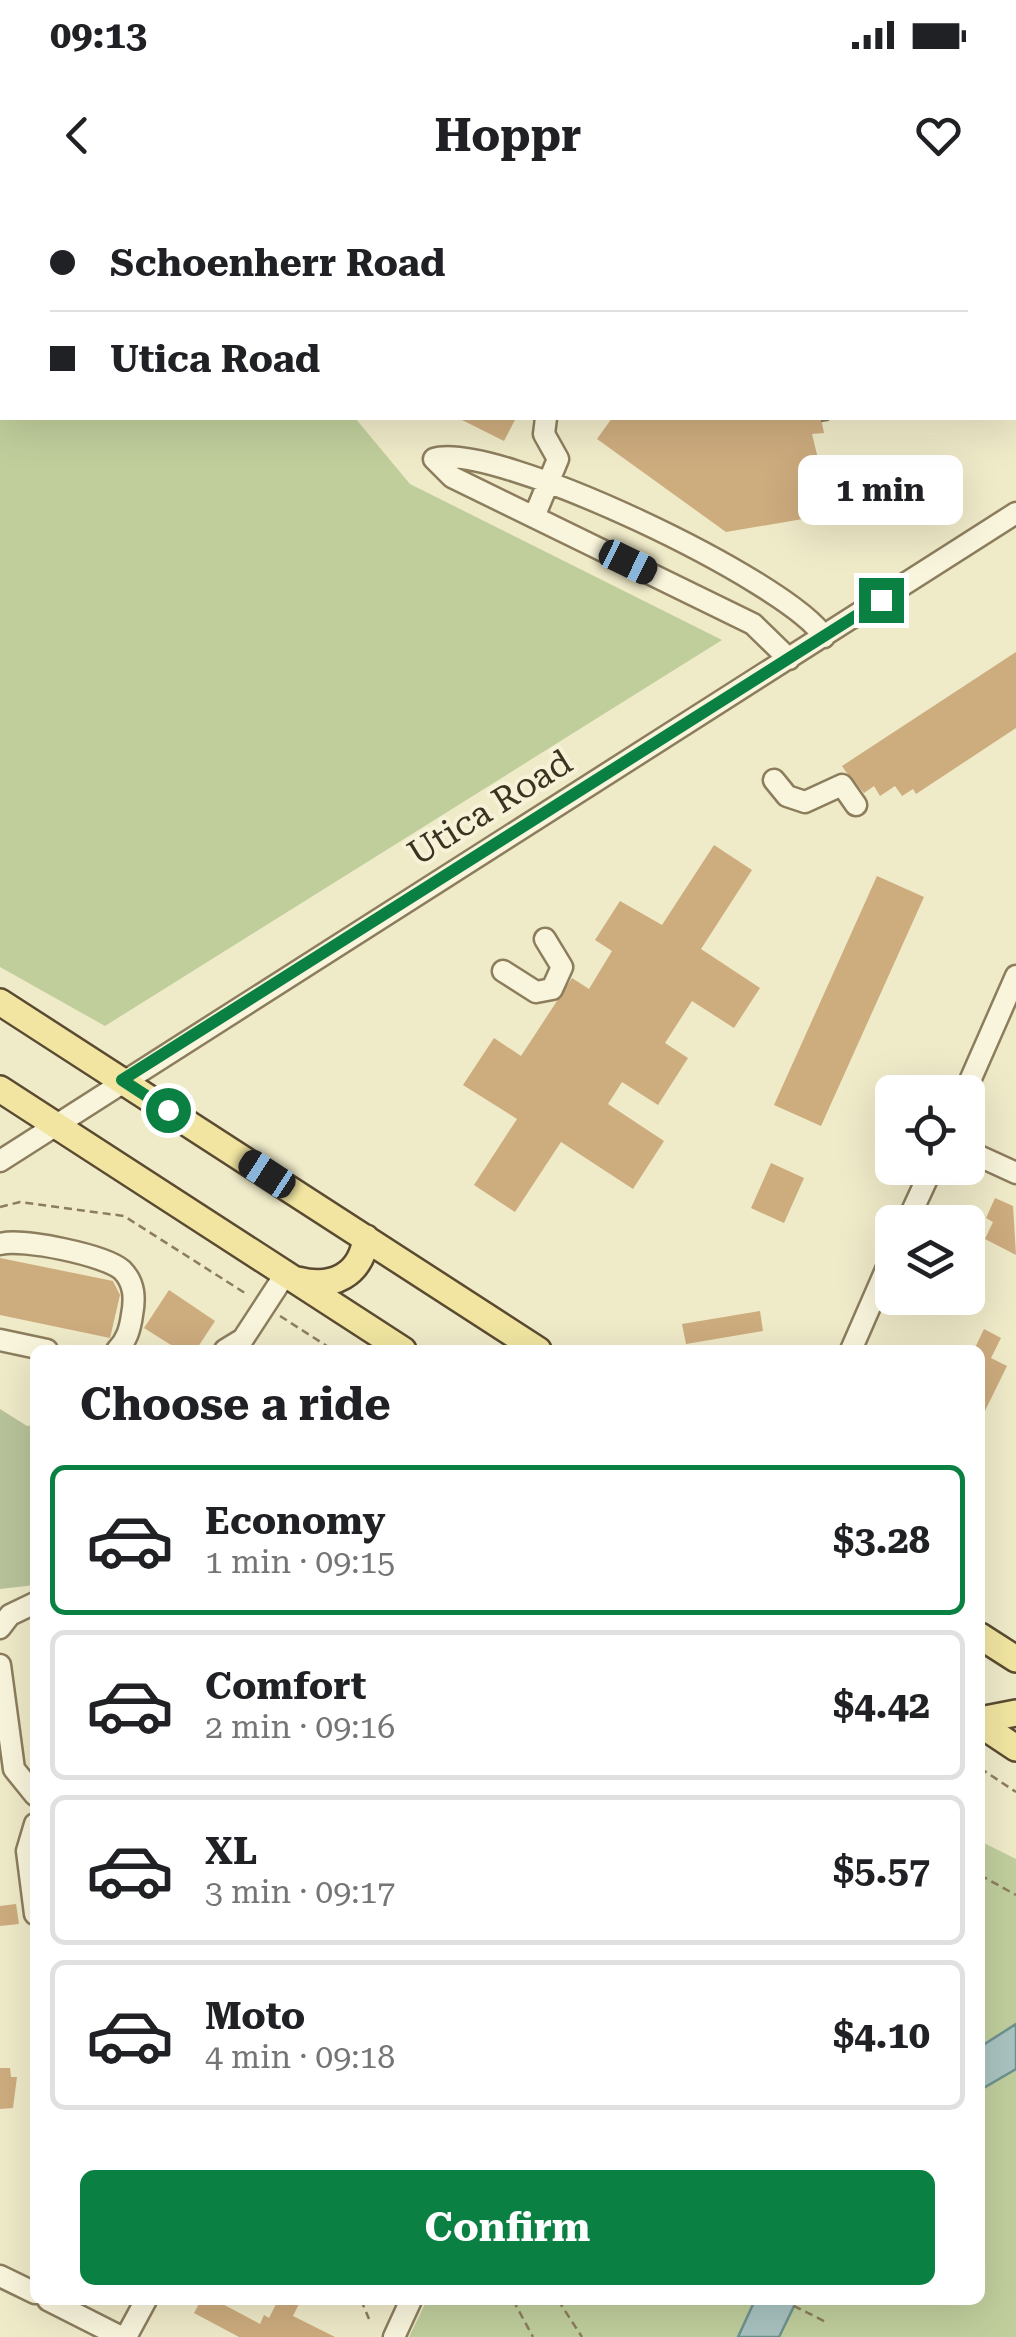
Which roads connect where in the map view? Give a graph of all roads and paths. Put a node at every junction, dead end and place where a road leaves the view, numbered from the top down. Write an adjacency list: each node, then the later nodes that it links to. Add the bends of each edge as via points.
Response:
1 (546, 420): 4 (street, via 544,434 558,459)
2 (828, 420): 3 (path)
3 (822, 421)
4 (550, 483): 6 (street); 6 (street, via 452,453 434,459 452,477); 7 (street, via 722,561 806,614)
5 (1016, 513): 7 (street, Utica Road)
6 (534, 517): 8 (street, via 754,624)
7 (824, 637): 8 (street, Utica Road)
8 (789, 659): 16 (street, Utica Road)
9 (774, 780): 10 (street, via 786,796 805,802 842,785)
10 (856, 805)
11 (545, 939): 12 (street, via 562,968 552,989 536,992)
12 (502, 971)
13 (1016, 976): 15 (street)
14 (0, 1002): 16 (main road)
15 (972, 1075)
16 (122, 1080): 18 (street, Utica Road); 23 (main road)
17 (0, 1090): 18 (main road)
18 (52, 1124): 20 (street, Utica Road); 25 (main road)
19 (985, 1159): 21 (street)
20 (0, 1161)
21 (1016, 1173)
22 (0, 1207): 26 (path, via 20,1202 124,1216)
23 (366, 1238): 25 (main road, via 357,1266 340,1279 318,1283); 34 (main road)
24 (0, 1244): 30 (street, via 51,1248 122,1270 134,1290)
25 (289, 1276): 31 (street); 33 (main road)
26 (247, 1294)
27 (875, 1295): 35 (street)
28 (274, 1312): 32 (path)
29 (0, 1340): 36 (street)
30 (128, 1345)
31 (238, 1345)
32 (325, 1345)
33 (395, 1345)
34 (530, 1345)
35 (853, 1345)
36 (30, 1346)
37 (30, 1605): 38 (street)
38 (2, 1625)
39 (985, 1639): 40 (main road)
40 (1016, 1659)
41 (0, 1665): 47 (street, via 14,1769)
42 (1016, 1713): 43 (main road)
43 (985, 1721)
44 (985, 1726): 45 (main road)
45 (1016, 1748)
46 (985, 1771): 48 (path)
47 (30, 1790)
48 (1016, 1792)
49 (30, 1850): 51 (street)
50 (985, 1878): 52 (path)
51 (30, 1883)
52 (1016, 1895)
53 (0, 2276): 54 (street)
54 (30, 2291)
55 (58, 2305): 64 (street)
56 (143, 2305): 64 (street)
57 (363, 2305): 62 (path)
58 (409, 2305): 65 (street)
59 (517, 2305): 66 (path)
60 (561, 2305): 67 (path)
61 (792, 2305): 63 (path)
62 (369, 2319)
63 (828, 2323)
64 (124, 2337)
65 (394, 2337)
66 (533, 2337)
67 (582, 2337)

